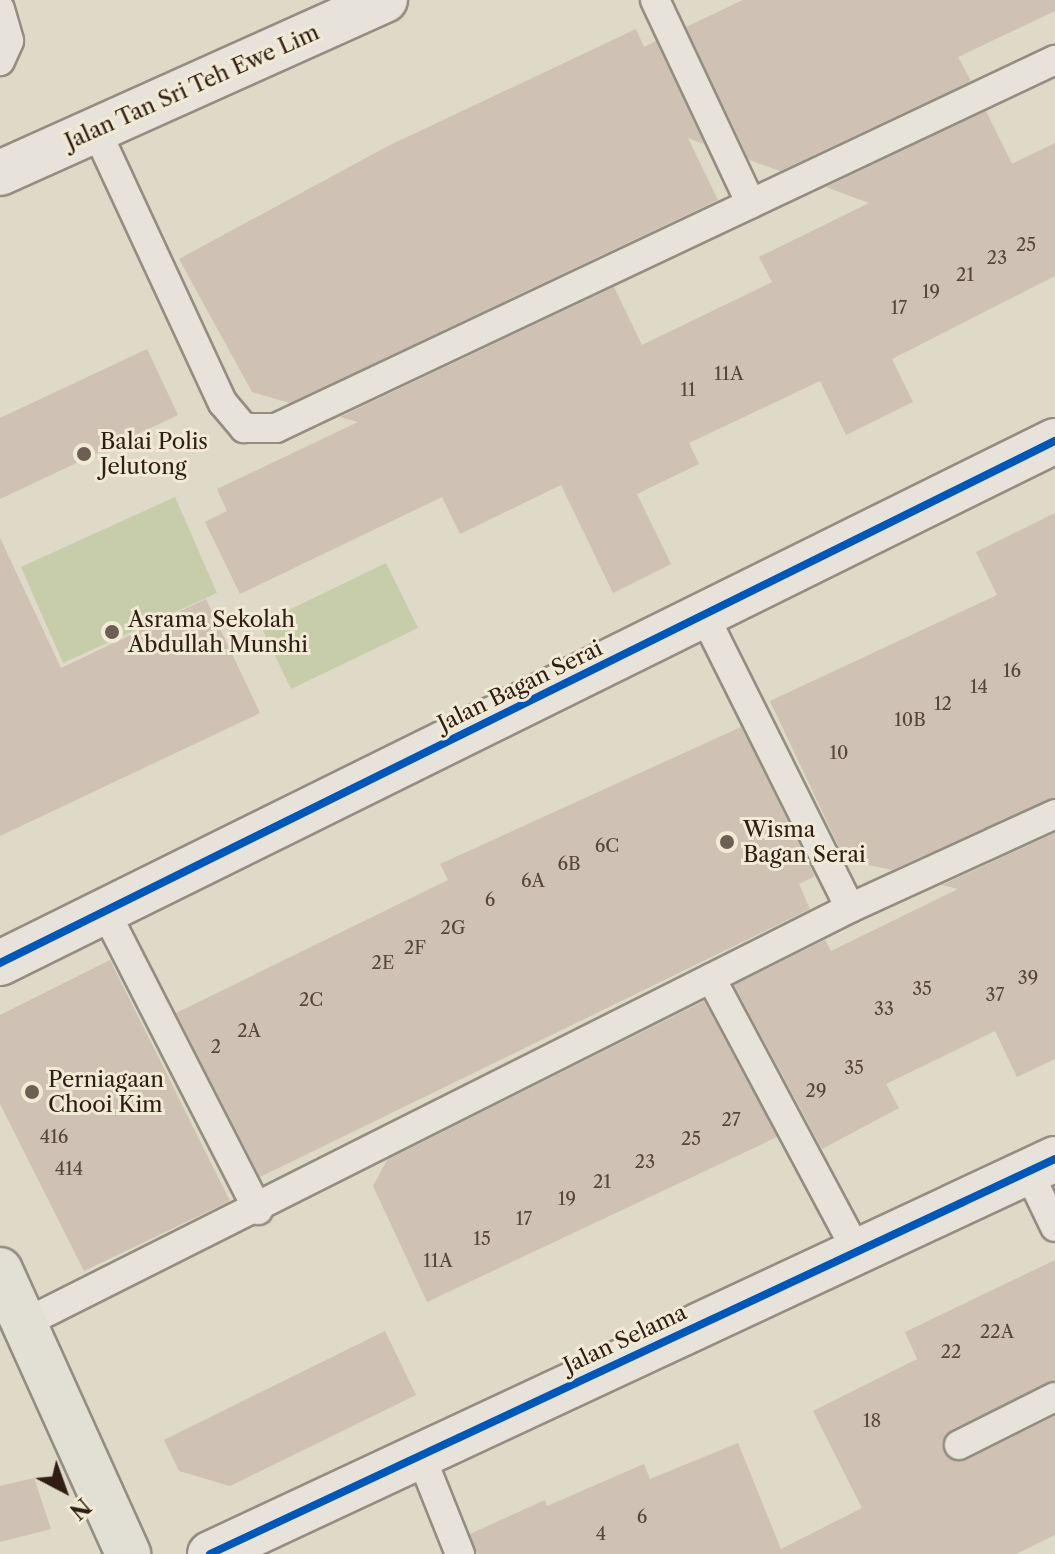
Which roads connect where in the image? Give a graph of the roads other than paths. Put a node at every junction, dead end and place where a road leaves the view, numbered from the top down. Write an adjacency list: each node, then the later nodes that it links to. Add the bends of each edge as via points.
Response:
1 (385, 0): 6 (street, Jalan Tan Sri Teh Ewe Lim)
2 (655, 0): 8 (lane)
3 (0, 9): 5 (lane, via 9,41)
4 (1055, 60): 8 (lane)
5 (0, 61)
6 (96, 130): 7 (street, Jalan Tan Sri Teh Ewe Lim); 8 (lane, via 223,403 244,428 276,428)
7 (0, 173)
8 (751, 204)
9 (1055, 441): 10 (street, Jalan Bagan Serai)
10 (704, 615): 12 (lane); 13 (street, Jalan Bagan Serai)
11 (1055, 814): 12 (lane)
12 (850, 908): 15 (lane)
13 (105, 911): 14 (street, Jalan Bagan Serai); 17 (lane)
14 (0, 963)
15 (711, 978): 17 (lane); 19 (lane)
16 (1042, 1165): 18 (lane); 19 (street, Jalan Selama)
17 (258, 1210): 21 (lane)
18 (1055, 1227)
19 (857, 1251): 24 (street, Jalan Selama)
20 (0, 1270): 21 (main road)
21 (25, 1323): 25 (main road)
22 (1055, 1397): 23 (lane)
23 (959, 1445)
24 (420, 1454): 26 (street, Jalan Selama); 27 (lane)
25 (128, 1554)
26 (210, 1554)
27 (460, 1554)

